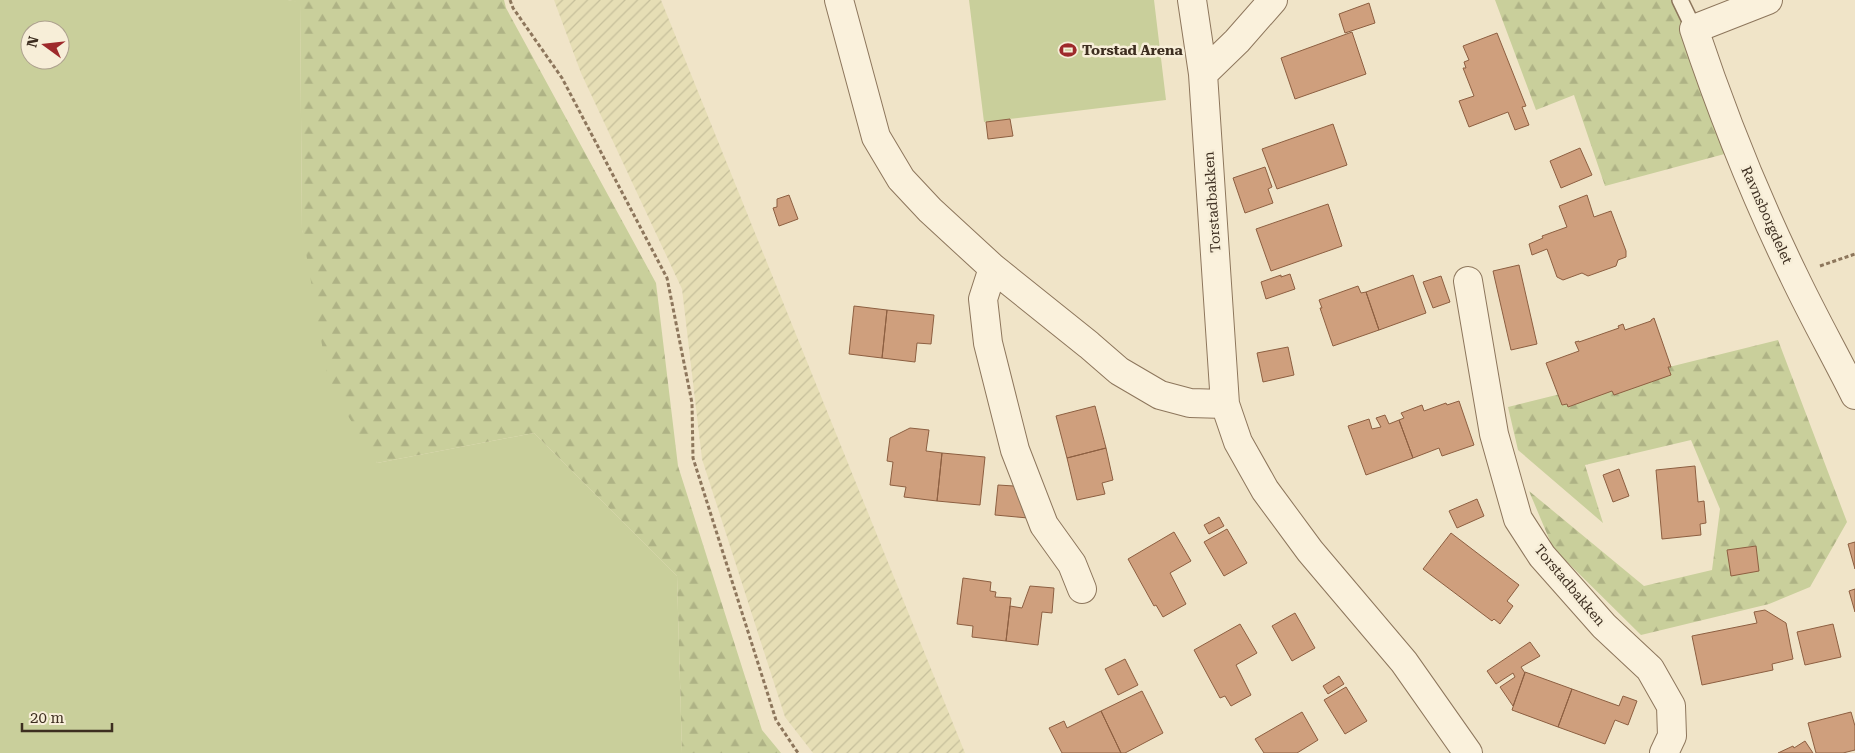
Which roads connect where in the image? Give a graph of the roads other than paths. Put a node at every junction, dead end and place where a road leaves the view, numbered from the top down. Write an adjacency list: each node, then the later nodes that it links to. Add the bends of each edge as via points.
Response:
1 (839, 0): 8 (street, via 876,137 901,179)
2 (1192, 0): 7 (street, Torstadbakken)
3 (1273, 0): 7 (street)
4 (1680, 0): 6 (lane, Ravnsborgdelet)
5 (1768, 0): 6 (street)
6 (1694, 29): 10 (street, Ravnsborgdelet, via 1741,156 1794,275)
7 (1203, 74): 11 (street, Torstadbakken)
8 (993, 268): 11 (street, via 1119,372 1160,395 1190,403); 12 (street, via 983,299 988,343 1015,450 1044,525 1072,564)
9 (1468, 281): 14 (street, Torstadbakken, via 1494,434 1518,519 1548,563 1604,626 1650,669 1671,706 1672,736)
10 (1855, 395)
11 (1225, 404): 13 (street, Torstadbakken, via 1238,442 1265,490 1310,551 1404,662)
12 (1082, 589)
13 (1467, 753)
14 (1664, 753)

